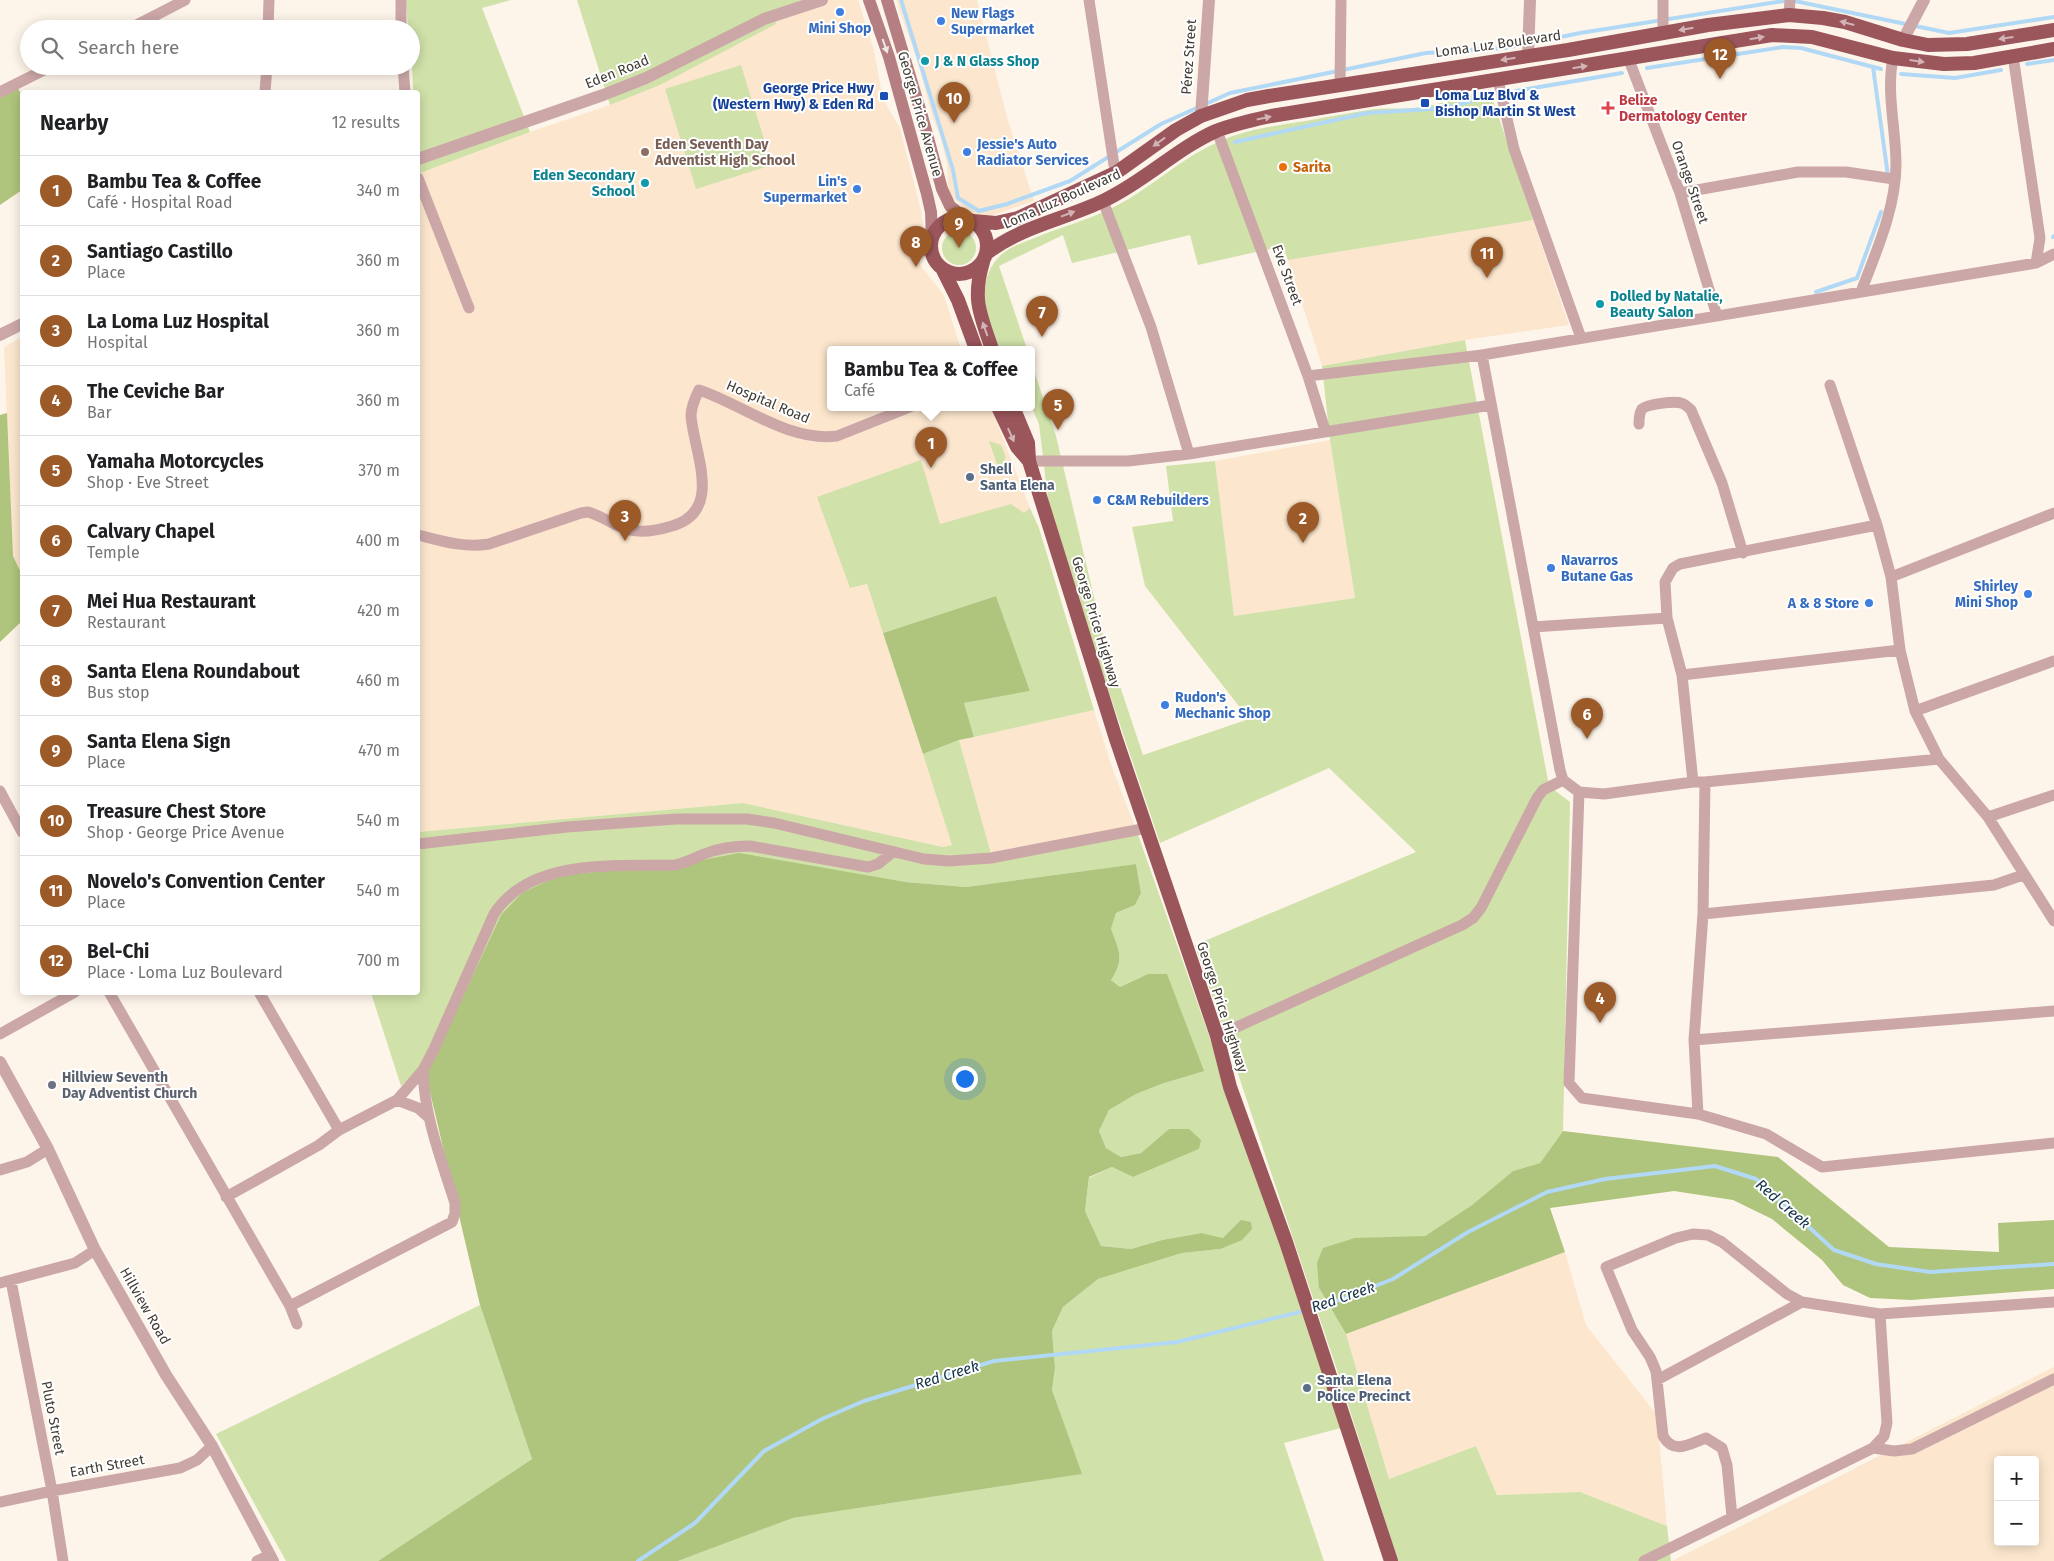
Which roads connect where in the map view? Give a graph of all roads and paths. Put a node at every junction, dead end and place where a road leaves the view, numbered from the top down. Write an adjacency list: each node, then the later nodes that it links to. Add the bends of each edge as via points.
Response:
1 (185, 0): 15 (street)
2 (269, 0): 16 (street)
3 (401, 0): 17 (street)
4 (822, 0): 36 (street, Eden Road, via 764,19 646,78 603,95)
5 (869, 0): 43 (main road, George Price Avenue, one-way to 43, via 892,66 927,194)
6 (887, 0): 42 (main road, George Price Avenue, via 942,189 950,206)
7 (1089, 0): 37 (street)
8 (1209, 0): 34 (street, Pérez Street)
9 (1341, 0): 30 (street)
10 (1530, 0): 22 (street)
11 (1663, 0): 19 (street)
12 (1790, 0): 14 (street)
13 (1924, 0): 20 (street)
14 (1789, 15): 19 (highway, Loma Luz Boulevard, one-way to 19); 20 (highway, Loma Luz Boulevard, one-way to 14, via 1845,22)
15 (146, 20)
16 (268, 20)
17 (401, 20)
18 (2054, 30): 20 (highway, Loma Luz Boulevard, one-way to 20, via 1947,45)
19 (1663, 33): 22 (highway, Loma Luz Boulevard)
20 (1904, 40)
21 (2054, 49): 23 (highway, Loma Luz Boulevard)
22 (1528, 56): 30 (highway, Loma Luz Boulevard, one-way to 30)
23 (2013, 56): 24 (highway, Loma Luz Boulevard, one-way to 23, via 1944,64); 46 (street, via 2040,238)
24 (1893, 58): 25 (highway, Loma Luz Boulevard, one-way to 24, via 1772,35 1830,41); 38 (street, via 1890,88 1896,165)
25 (1629, 60): 29 (highway, Loma Luz Boulevard, one-way to 25); 40 (street, Orange Street)
26 (34, 75): 33 (street)
27 (266, 75): 31 (street)
28 (404, 75): 32 (street)
29 (1498, 80): 35 (highway, Loma Luz Boulevard, one-way to 29, via 1272,116); 53 (street, via 1514,149)
30 (1340, 84): 34 (highway, Loma Luz Boulevard, via 1247,100)
31 (265, 90)
32 (405, 90)
33 (0, 92)
34 (1200, 116): 37 (highway, Loma Luz Boulevard, one-way to 37)
35 (1217, 131): 41 (highway, Loma Luz Boulevard); 57 (street, Eve Street)
36 (420, 158)
37 (1117, 172): 42 (highway, Loma Luz Boulevard, via 1008,222)
38 (1894, 179): 40 (street, via 1846,172 1798,172); 48 (street, via 1888,217)
39 (420, 183): 49 (street)
40 (1680, 193): 50 (street, Orange Street)
41 (1103, 201): 45 (highway, Loma Luz Boulevard, one-way to 41, via 1023,232); 65 (street, via 1151,327)
42 (969, 220): 43 (highway, via 948,220 935,231); 45 (highway, via 979,226 987,238)
43 (932, 239): 47 (highway, via 932,256)
44 (2054, 254): 46 (street)
45 (985, 258): 47 (highway, via 969,273 951,274); 55 (highway, one-way to 45, via 978,308 978,284)
46 (2036, 263): 48 (street)
47 (943, 270): 54 (highway)
48 (1861, 292): 50 (street)
49 (469, 308)
50 (1717, 316): 53 (street)
51 (20, 325): 52 (street)
52 (0, 335)
53 (1581, 338): 56 (street)
54 (975, 346)
55 (991, 346)
56 (1482, 354): 57 (street); 59 (street)
57 (1308, 376): 64 (street, Eve Street)
58 (1830, 385): 68 (street)
59 (1490, 404): 64 (street); 73 (street)
60 (900, 411): 69 (street, Hospital Road, via 824,438 795,432 699,390 691,415 702,498 693,515 676,525 658,530 629,530 588,512 476,546)
61 (1000, 411): 66 (highway, George Price Highway, one-way to 66, via 1016,447)
62 (1015, 411): 66 (highway, George Price Highway, via 1028,443)
63 (1639, 424): 70 (street, via 1639,414 1646,406 1674,402 1691,410 1722,483)
64 (1325, 430): 65 (street)
65 (1189, 454): 66 (street, via 1128,461)
66 (1029, 461): 87 (highway, George Price Highway)
67 (2054, 513): 71 (street)
68 (1878, 525): 70 (street); 71 (street)
69 (420, 535)
70 (1743, 553): 72 (street, via 1672,568 1665,582)
71 (1891, 577): 74 (street)
72 (1667, 618): 73 (street); 76 (street)
73 (1533, 627): 79 (street)
74 (1900, 650): 76 (street); 77 (street)
75 (2054, 661): 77 (street)
76 (1682, 675): 80 (street)
77 (1915, 711): 78 (street)
78 (1939, 759): 81 (street); 85 (street)
79 (1563, 780): 83 (street); 98 (street, via 1543,790 1537,798 1473,918)
80 (1693, 782): 81 (street); 83 (street, via 1604,794)
81 (1706, 782): 91 (street)
82 (0, 791): 86 (street)
83 (1579, 792): 103 (street, via 1569,1083 1582,1098)
84 (2054, 795): 85 (street)
85 (1988, 817): 90 (street)
86 (20, 828)
87 (1147, 828): 89 (street, via 977,859 924,859); 98 (highway, George Price Highway)
88 (420, 844): 89 (street, via 567,827 748,818)
89 (893, 852): 101 (street, via 878,864 868,867 735,846 674,865 564,871 535,879 502,901 494,914)
90 (2023, 874): 91 (street, via 1994,885); 92 (street)
91 (1703, 914): 99 (street)
92 (2054, 921)
93 (70, 995): 97 (street)
94 (111, 995): 109 (street)
95 (261, 995): 105 (street)
96 (2054, 1011): 99 (street)
97 (0, 1034)
98 (1216, 1036): 127 (highway, George Price Highway, via 1230,1087)
99 (1694, 1040): 103 (street)
100 (0, 1062): 107 (street, Hillview Road)
101 (423, 1070): 102 (street); 104 (street)
102 (397, 1100): 104 (street, via 418,1108); 105 (street)
103 (1698, 1114): 106 (street, via 1766,1134 1822,1168)
104 (428, 1117): 114 (street, via 455,1202 456,1214 452,1222)
105 (339, 1130): 109 (street, via 319,1145)
106 (2054, 1143)
107 (48, 1150): 108 (street, via 27,1162); 110 (street, Hillview Road)
108 (0, 1170)
109 (226, 1197): 114 (street)
110 (95, 1250): 111 (street, via 75,1263); 119 (street, Hillview Road, via 166,1375)
111 (5, 1282): 121 (street, Pluto Street)
112 (1802, 1302): 115 (street); 118 (street); 118 (street, via 1708,1235 1676,1238 1606,1267 1632,1330 1650,1358)
113 (2054, 1302): 115 (street)
114 (290, 1306): 116 (street)
115 (1880, 1314): 120 (street, via 1887,1411 1884,1436)
116 (297, 1324)
117 (2054, 1379): 120 (street, via 1912,1449)
118 (1657, 1380): 123 (street, via 1663,1436 1668,1445 1675,1447 1706,1438 1722,1448 1727,1465)
119 (212, 1446): 121 (street, Earth Street, via 197,1460 180,1468); 124 (street, Hillview Road)
120 (1873, 1448): 123 (street)
121 (52, 1491): 122 (street, Earth Street); 125 (street, Pluto Street)
122 (0, 1502)
123 (1732, 1518): 128 (street)
124 (271, 1558): 126 (street)
125 (63, 1561)
126 (256, 1561)
127 (1390, 1561)
128 (1644, 1561)

